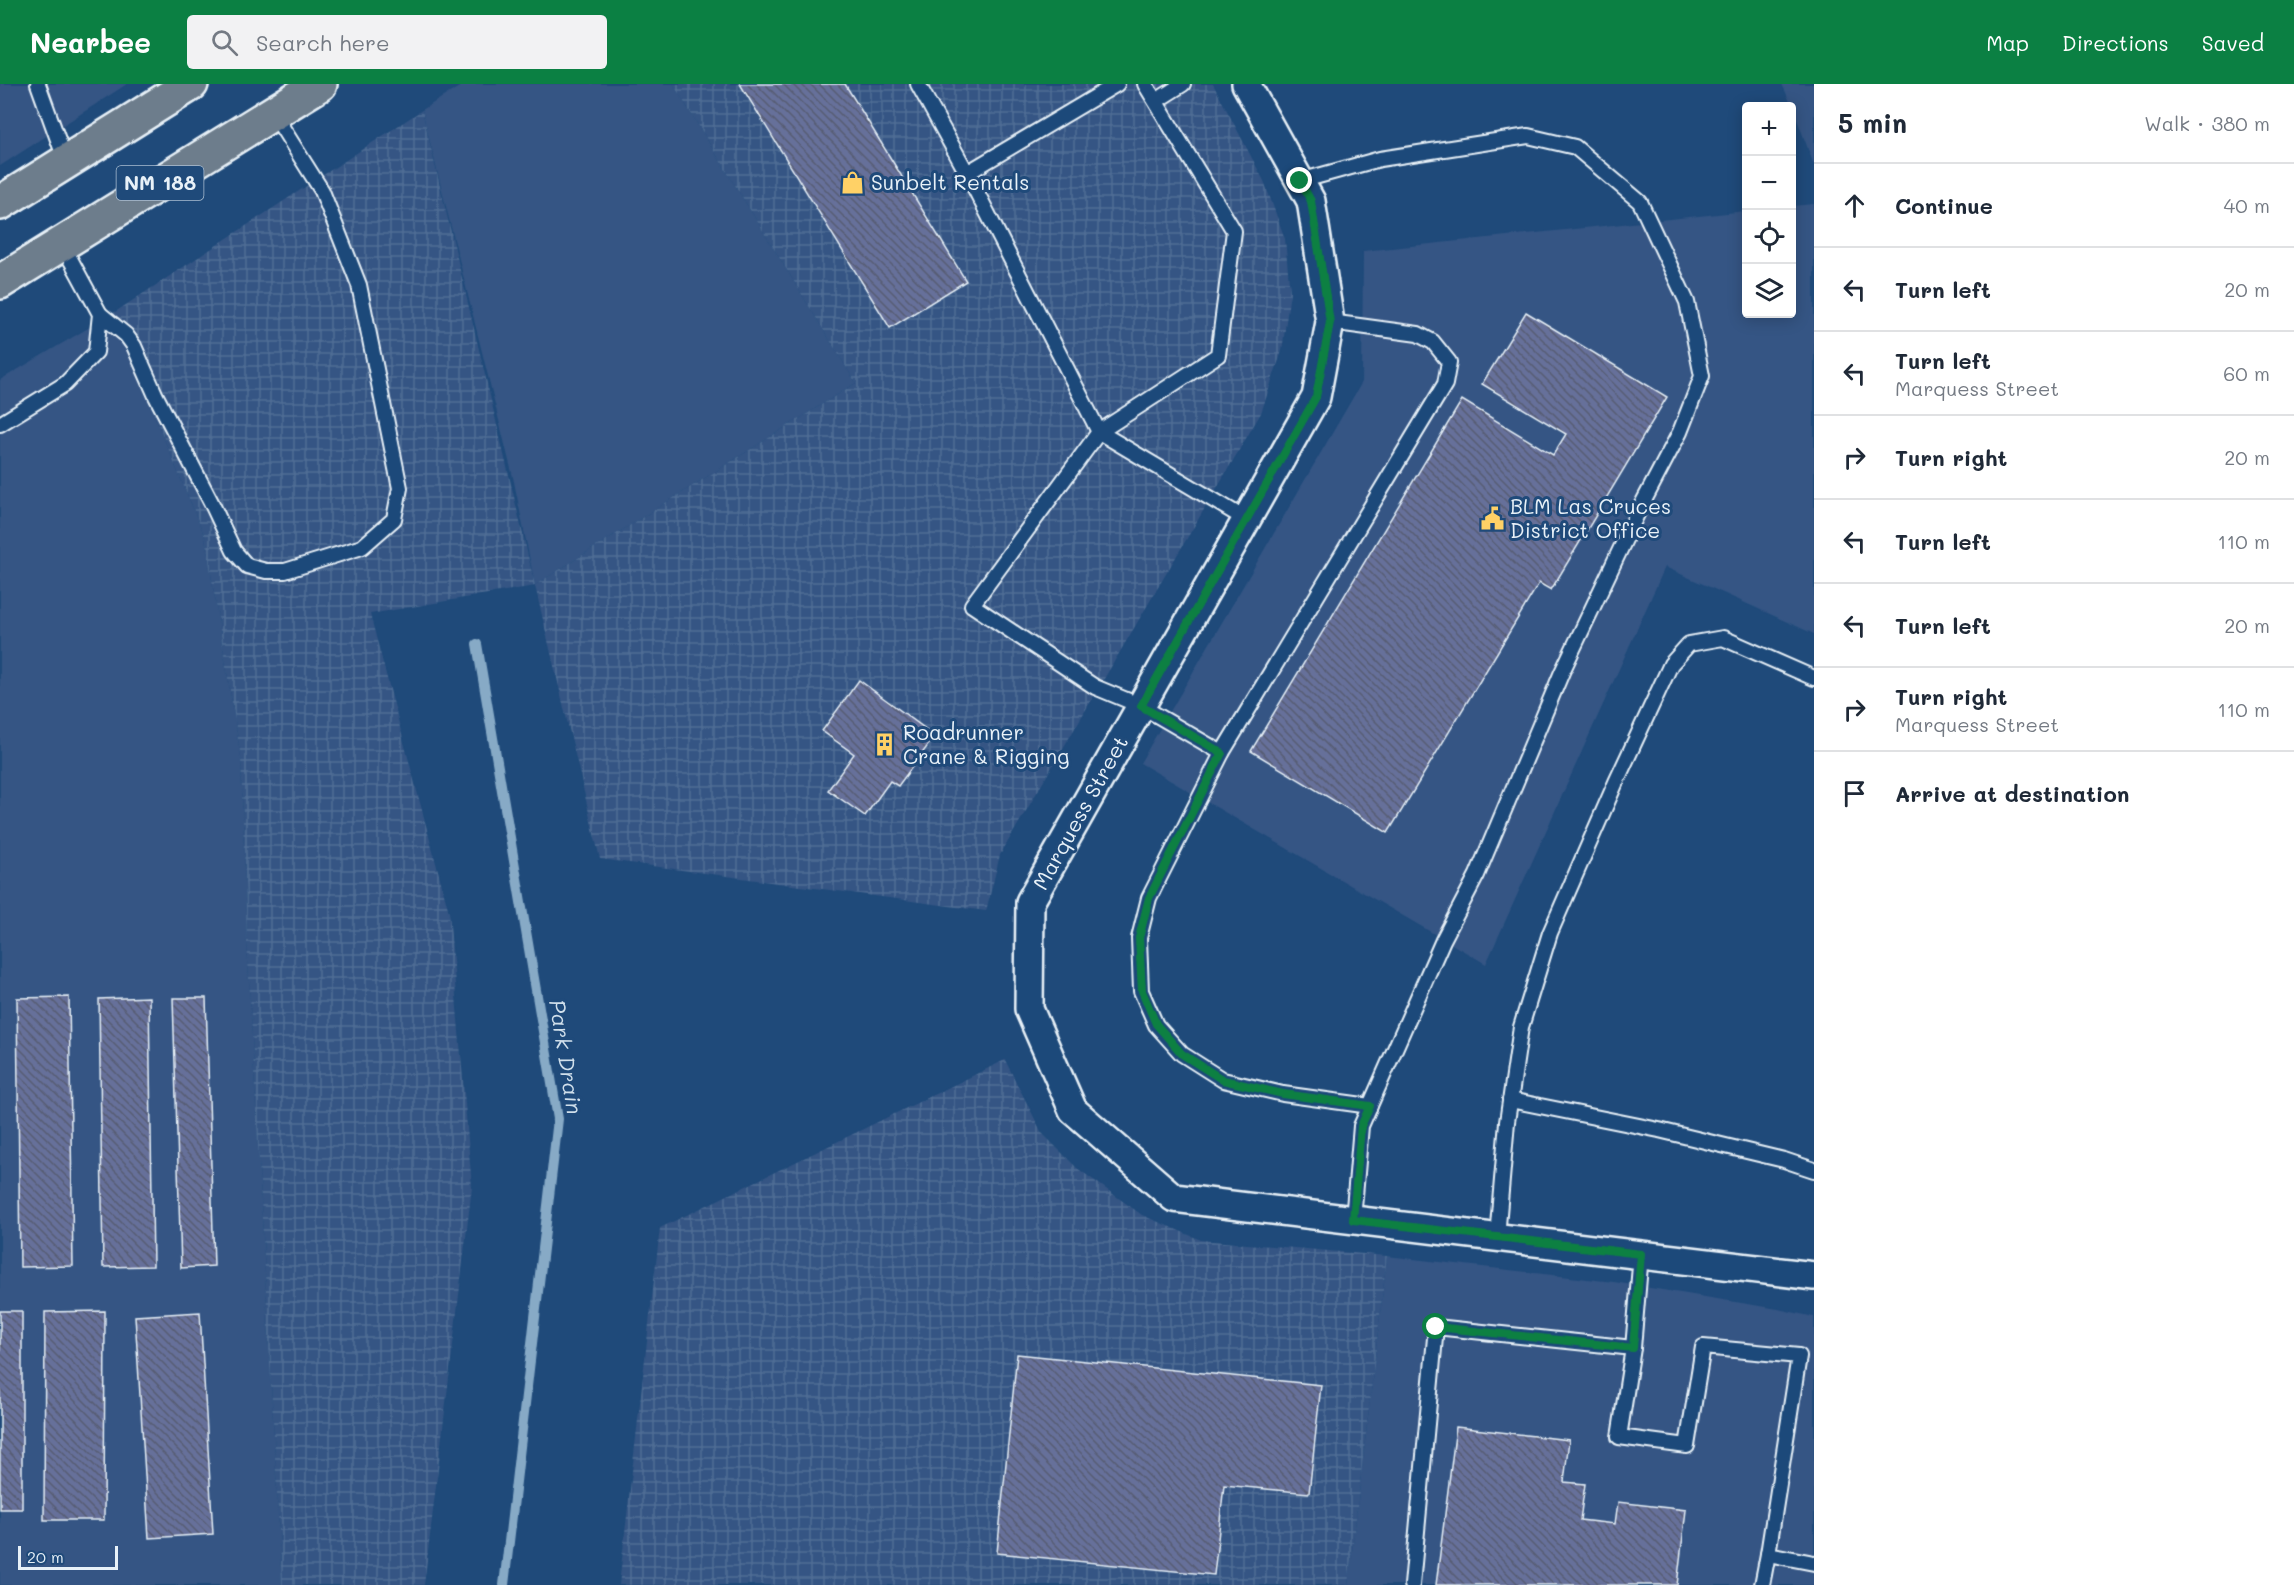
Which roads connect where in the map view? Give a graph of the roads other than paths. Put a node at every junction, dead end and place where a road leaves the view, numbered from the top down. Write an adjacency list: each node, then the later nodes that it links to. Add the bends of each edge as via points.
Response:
1 (38, 84): 11 (lane)
2 (191, 84): 11 (main road, NM 188)
3 (320, 84): 10 (main road, NM 188)
4 (918, 84): 12 (lane)
5 (1117, 84): 12 (lane)
6 (1145, 84): 9 (lane)
7 (1183, 84): 9 (lane)
8 (1246, 84): 13 (street, Marquess Street)
9 (1156, 101): 20 (lane, via 1234,231 1218,355)
10 (273, 113): 15 (main road, NM 188); 17 (lane, via 322,191 359,285 400,488 394,519 362,546 340,554 285,571 247,566 234,551 134,345)
11 (66, 162): 14 (main road, NM 188)
12 (967, 173): 20 (lane)
13 (1300, 181): 18 (street, Marquess Street, via 1311,201); 26 (lane, via 1380,159 1528,136 1575,147 1640,202 1687,302 1702,376 1680,432 1562,672 1477,875 1443,940)
14 (0, 203)
15 (62, 244): 16 (main road, NM 188); 17 (lane)
16 (0, 282)
17 (100, 314): 19 (lane, via 96,352 65,384)
18 (1330, 322): 21 (street, Marquess Street, via 1316,397); 24 (lane, via 1418,334 1432,342 1449,362 1445,384)
19 (0, 424)
20 (1099, 432): 21 (lane); 23 (lane, via 972,605 1095,687)
21 (1247, 519): 23 (street, Marquess Street)
22 (1814, 678): 25 (lane, via 1723,638 1689,644 1671,664 1550,933 1521,1027)
23 (1141, 706): 24 (lane); 28 (street, Marquess Street, via 1030,902 1029,1009 1073,1110 1174,1198)
24 (1222, 753): 26 (lane, via 1149,898 1139,938 1142,991 1156,1024 1182,1054 1223,1080 1283,1094)
25 (1510, 1100): 27 (lane, via 1659,1130); 29 (lane)
26 (1370, 1106): 28 (lane, via 1361,1126)
27 (1814, 1170)
28 (1353, 1220): 29 (street, Marquess Street)
29 (1497, 1238): 30 (street, Marquess Street)
30 (1641, 1254): 31 (street, Marquess Street); 32 (lane)
31 (1814, 1276)
32 (1633, 1348): 33 (lane, via 1619,1437 1687,1446 1703,1347 1799,1356); 35 (lane, via 1436,1327)
33 (1768, 1554): 34 (lane); 36 (lane)
34 (1814, 1563)
35 (1413, 1585)
36 (1762, 1585)

